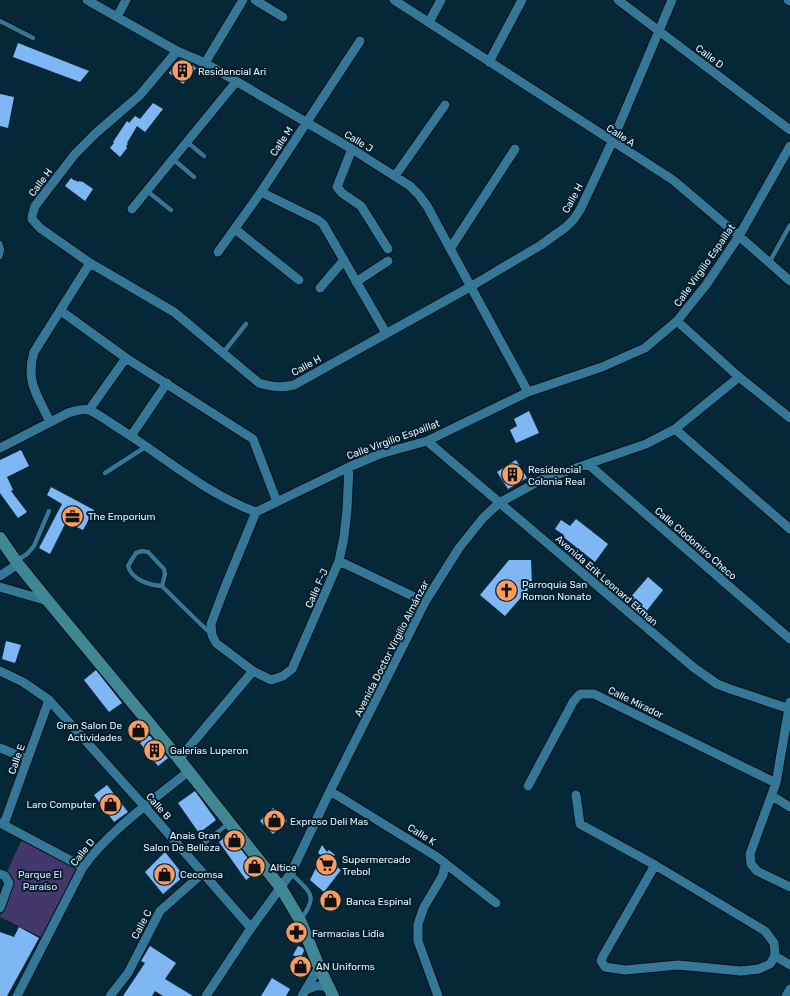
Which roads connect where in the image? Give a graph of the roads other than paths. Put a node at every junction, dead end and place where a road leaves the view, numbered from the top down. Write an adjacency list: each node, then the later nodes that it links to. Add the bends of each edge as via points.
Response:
1 (87, 0): 10 (street, Calle J)
2 (126, 0): 10 (street)
3 (243, 0): 19 (street)
4 (256, 0): 11 (street)
5 (394, 0): 13 (street, Calle A)
6 (441, 0): 13 (street)
7 (522, 0): 18 (street)
8 (618, 0): 14 (street, Calle D)
9 (672, 0): 14 (street, Calle H)
10 (117, 17): 17 (street, Calle J)
11 (283, 17)
12 (0, 21): 15 (lane)
13 (429, 22): 18 (street, Calle A)
14 (658, 31): 23 (street, Calle D); 25 (street, Calle H)
15 (33, 38)
16 (360, 41): 22 (street, Calle M)
17 (177, 51): 19 (street, Calle J); 48 (street, Calle H, via 140,95 75,154 35,206 32,216 34,222)
18 (489, 62): 25 (street, Calle A)
19 (205, 63): 20 (street, Calle J)
20 (236, 82): 22 (street, Calle J); 24 (street)
21 (445, 106): 31 (street)
22 (306, 122): 27 (street, Calle J); 34 (street, Calle M)
23 (790, 130)
24 (187, 142): 29 (lane); 30 (street)
25 (612, 142): 39 (street, Calle A, via 673,180); 52 (street, Calle H, via 574,219 541,245)
26 (790, 146): 39 (street, Calle Virgilio Espaillat)
27 (352, 149): 31 (street, Calle J); 42 (street, via 337,187 361,206)
28 (515, 149): 41 (street)
29 (204, 156)
30 (173, 159): 32 (lane); 33 (street)
31 (396, 176): 41 (street, Calle J, via 419,195)
32 (194, 177)
33 (147, 191): 35 (street); 36 (lane)
34 (261, 192): 38 (street, Calle M); 45 (street, via 323,224)
35 (132, 210)
36 (171, 210)
37 (790, 225): 47 (lane)
38 (235, 229): 43 (street, Calle M); 49 (street)
39 (739, 236): 47 (street, Calle A); 55 (street, Calle Virgilio Espaillat, via 706,285)
40 (0, 243): 44 (lane)
41 (450, 249): 52 (street, Calle J)
42 (388, 250)
43 (218, 252)
44 (0, 257)
45 (344, 260): 51 (street); 53 (street)
46 (388, 261): 51 (street)
47 (769, 262): 50 (street, Calle A)
48 (90, 263): 54 (street); 58 (street, Calle H, via 174,312)
49 (299, 280)
50 (790, 281)
51 (356, 282): 57 (street)
52 (470, 287): 57 (street, Calle H); 62 (street, Calle J)
53 (320, 288)
54 (61, 311): 59 (street); 65 (street, via 34,352 30,364 34,388)
55 (677, 321): 60 (street); 62 (street, Calle Virgilio Espaillat, via 645,348 602,367)
56 (246, 324): 58 (lane)
57 (386, 333): 58 (street, Calle H, via 294,385 283,388 259,383)
58 (223, 353)
59 (126, 358): 61 (street); 63 (street)
60 (739, 377): 64 (street); 66 (street, Avenida Doctor Virgilio Almánzar)
61 (167, 383): 67 (street); 74 (street, via 253,438)
62 (528, 392): 68 (street, Calle Virgilio Espaillat)
63 (89, 410): 65 (street, via 68,413); 67 (street)
64 (790, 418)
65 (50, 422): 70 (street)
66 (675, 429): 71 (street, Avenida Doctor Virgilio Almánzar, via 646,444); 78 (street)
67 (131, 436): 69 (street)
68 (427, 441): 72 (street, Calle Virgilio Espaillat, via 380,454); 75 (street, Avenida Erik Leonard Ekman)
69 (146, 446): 73 (lane); 77 (street, via 220,496)
70 (0, 448)
71 (588, 464): 75 (street, Avenida Doctor Virgilio Almánzar, via 541,480); 88 (street, Calle Clodomiro Checo)
72 (349, 467): 74 (street, Calle Virgilio Espaillat); 80 (street, Calle F-J, via 347,510)
73 (105, 473)
74 (277, 502): 77 (street, Calle Virgilio Espaillat)
75 (499, 503): 86 (street, Avenida Doctor Virgilio Almánzar, via 459,548); 92 (street, Avenida Erik Leonard Ekman, via 693,667 717,684 756,698)
76 (49, 511): 81 (lane, via 34,546)
77 (256, 512): 87 (street, via 211,624)
78 (790, 529)
79 (0, 538): 81 (main road)
80 (339, 561): 86 (street); 89 (street, Calle F-J, via 292,669 283,676 271,680)
81 (17, 562): 82 (street); 85 (main road)
82 (0, 576)
83 (0, 586): 85 (street)
84 (162, 586): 84 (lane, via 164,568 148,552 136,553 128,566 130,570 142,582); 87 (lane)
85 (48, 601): 95 (main road)
86 (425, 602): 99 (street, Avenida Doctor Virgilio Almánzar)
87 (212, 635): 89 (street, via 216,643)
88 (790, 639)
89 (253, 670): 95 (street)
90 (0, 671): 91 (street, Calle B, via 24,682)
91 (49, 700): 94 (street, Calle E); 103 (street, Calle B)
92 (790, 706): 97 (street)
93 (0, 748): 94 (street)
94 (27, 759): 105 (street, Calle E)
95 (179, 759): 96 (main road)
96 (189, 771): 103 (street, Calle D); 104 (main road)
97 (776, 783): 98 (street, Calle Mirador, via 594,694 580,694 573,702); 101 (street)
98 (528, 786)
99 (330, 791): 107 (street, Calle K); 111 (street, Avenida Doctor Virgilio Almánzar)
100 (576, 795): 108 (street, via 580,824)
101 (772, 796): 102 (street); 113 (street, via 750,854 751,864 757,871)
102 (790, 806)
103 (145, 807): 109 (street, Calle D, via 96,850); 110 (street, Calle B)
104 (229, 823): 106 (lane); 114 (main road)
105 (2, 824): 109 (street)
106 (198, 849)
107 (445, 863): 115 (street, Calle K); 128 (street, via 442,875 424,907 418,924 418,941)
108 (655, 865): 119 (street, via 765,931 774,943); 119 (street, via 601,961 605,967 625,970 678,965 741,971 759,969 770,964)
109 (83, 867): 125 (street, Calle D)
110 (203, 873): 118 (street, Calle B); 126 (street, Calle C, via 160,912 128,973)
111 (291, 873): 114 (street, Avenida Doctor Virgilio Almánzar); 117 (lane, via 310,893 312,901)
112 (0, 874): 116 (street, via 9,883)
113 (790, 887)
114 (281, 888): 117 (main road); 118 (street)
115 (496, 903)
116 (0, 908)
117 (300, 920): 121 (main road)
118 (251, 928): 127 (street)
119 (775, 956): 120 (street)
120 (790, 965)
121 (319, 967): 123 (street); 124 (main road)
122 (790, 989): 129 (street)
123 (304, 993): 124 (street, via 322,985)
124 (332, 993)
125 (17, 996)
126 (110, 996)
127 (206, 996)
128 (438, 996)
129 (786, 996)

